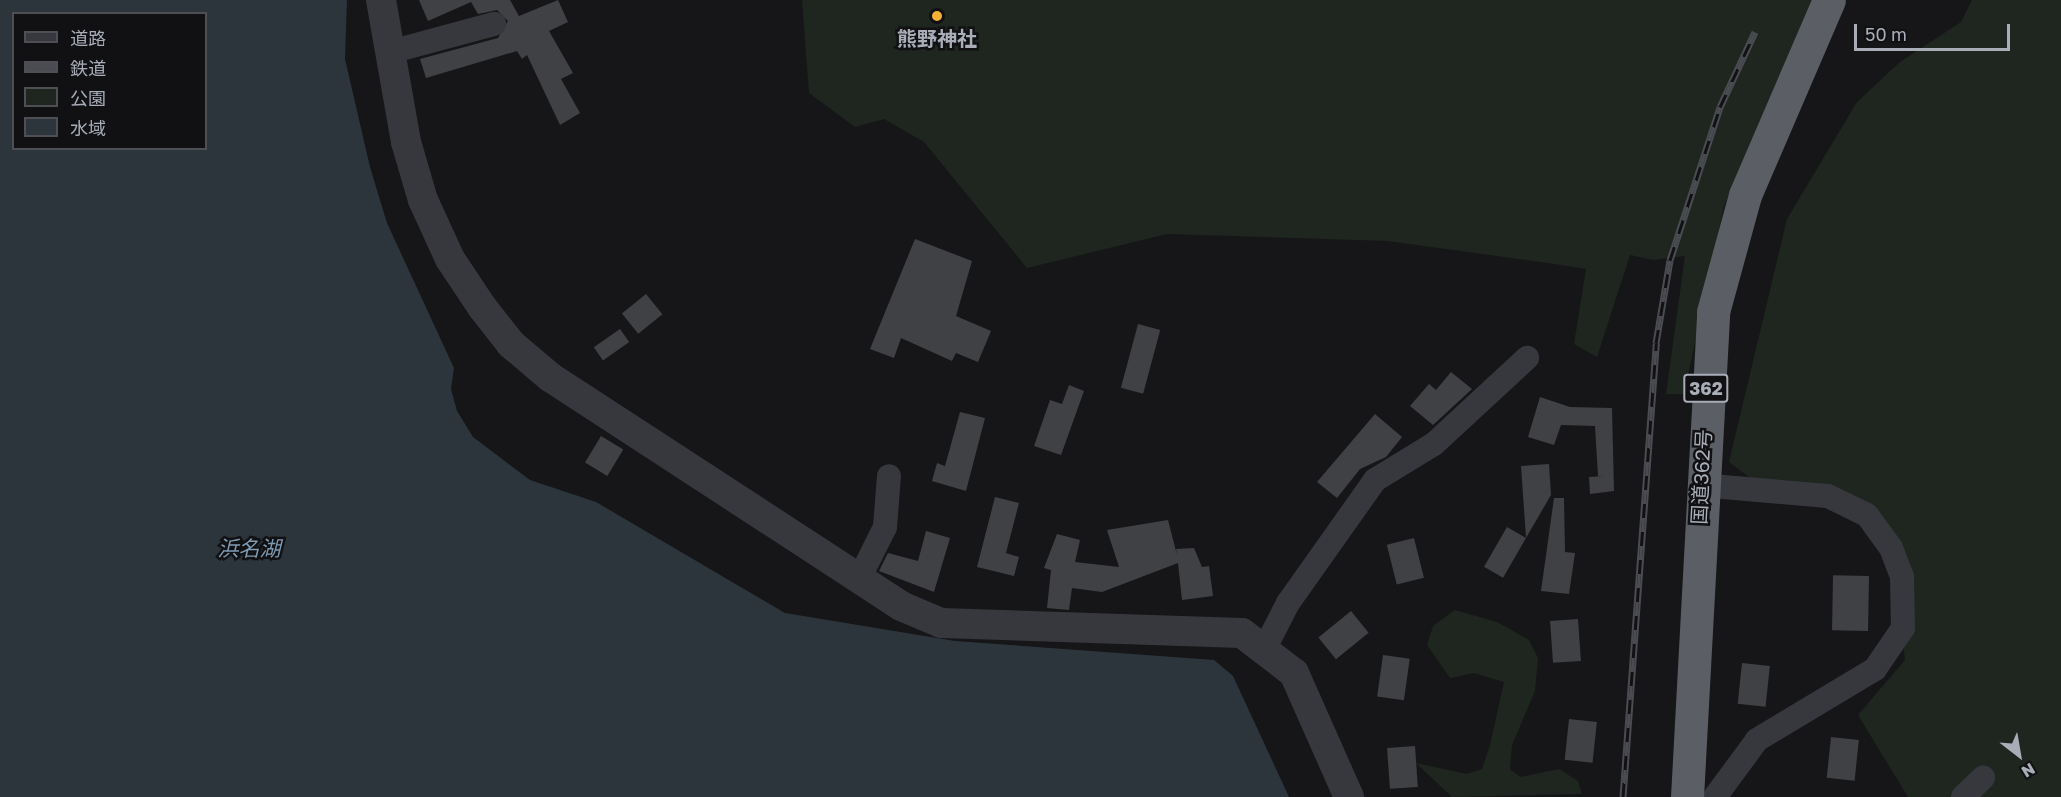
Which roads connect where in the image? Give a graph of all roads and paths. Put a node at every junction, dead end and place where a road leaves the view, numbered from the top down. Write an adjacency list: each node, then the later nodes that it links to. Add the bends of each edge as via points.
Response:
1 (381, 0): 4 (street)
2 (1829, 0): 7 (highway, 国道362号 / 362, via 1745,195 1713,312)
3 (494, 24): 4 (street)
4 (390, 52): 8 (street, via 423,200 450,259 511,344 550,377)
5 (1527, 358): 9 (street, via 1434,444 1375,480 1288,603)
6 (889, 476): 8 (street, via 885,527)
7 (1701, 485): 12 (highway, 国道362号 / 362); 13 (street, via 1828,496 1867,515 1891,548 1902,577 1903,628 1875,669 1757,740)
8 (859, 579): 9 (street, via 941,623 1242,633)
9 (1266, 646): 11 (street, via 1294,673)
10 (1983, 778): 14 (street)
11 (1349, 797)
12 (1687, 797)
13 (1715, 797)
14 (1963, 797)

